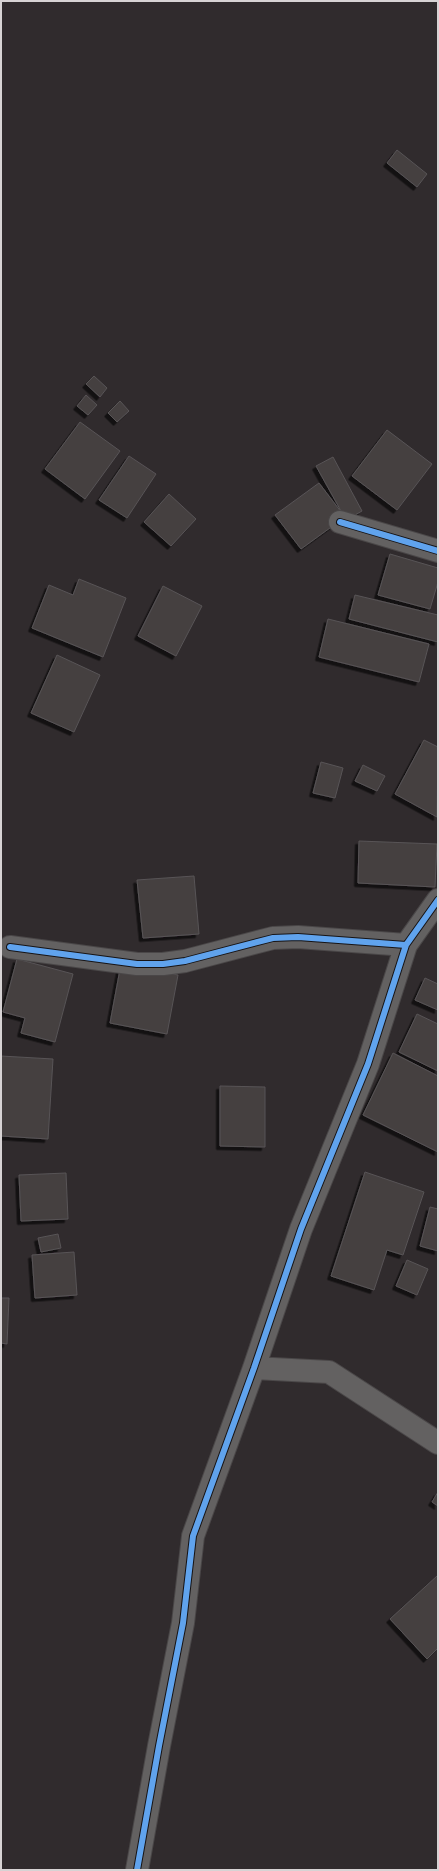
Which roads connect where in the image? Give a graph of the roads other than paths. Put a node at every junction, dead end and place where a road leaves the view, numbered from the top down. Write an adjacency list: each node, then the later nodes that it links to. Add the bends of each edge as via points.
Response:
1 (340, 522): 2 (street)
2 (438, 551)
3 (438, 900): 4 (street)
4 (406, 945): 5 (street, via 298,937 273,938 163,964 137,964); 6 (street, via 368,1064 301,1229)
5 (10, 947)
6 (254, 1368): 7 (street, via 329,1372); 8 (street, via 193,1536 183,1623)
7 (438, 1444)
8 (137, 1870)

